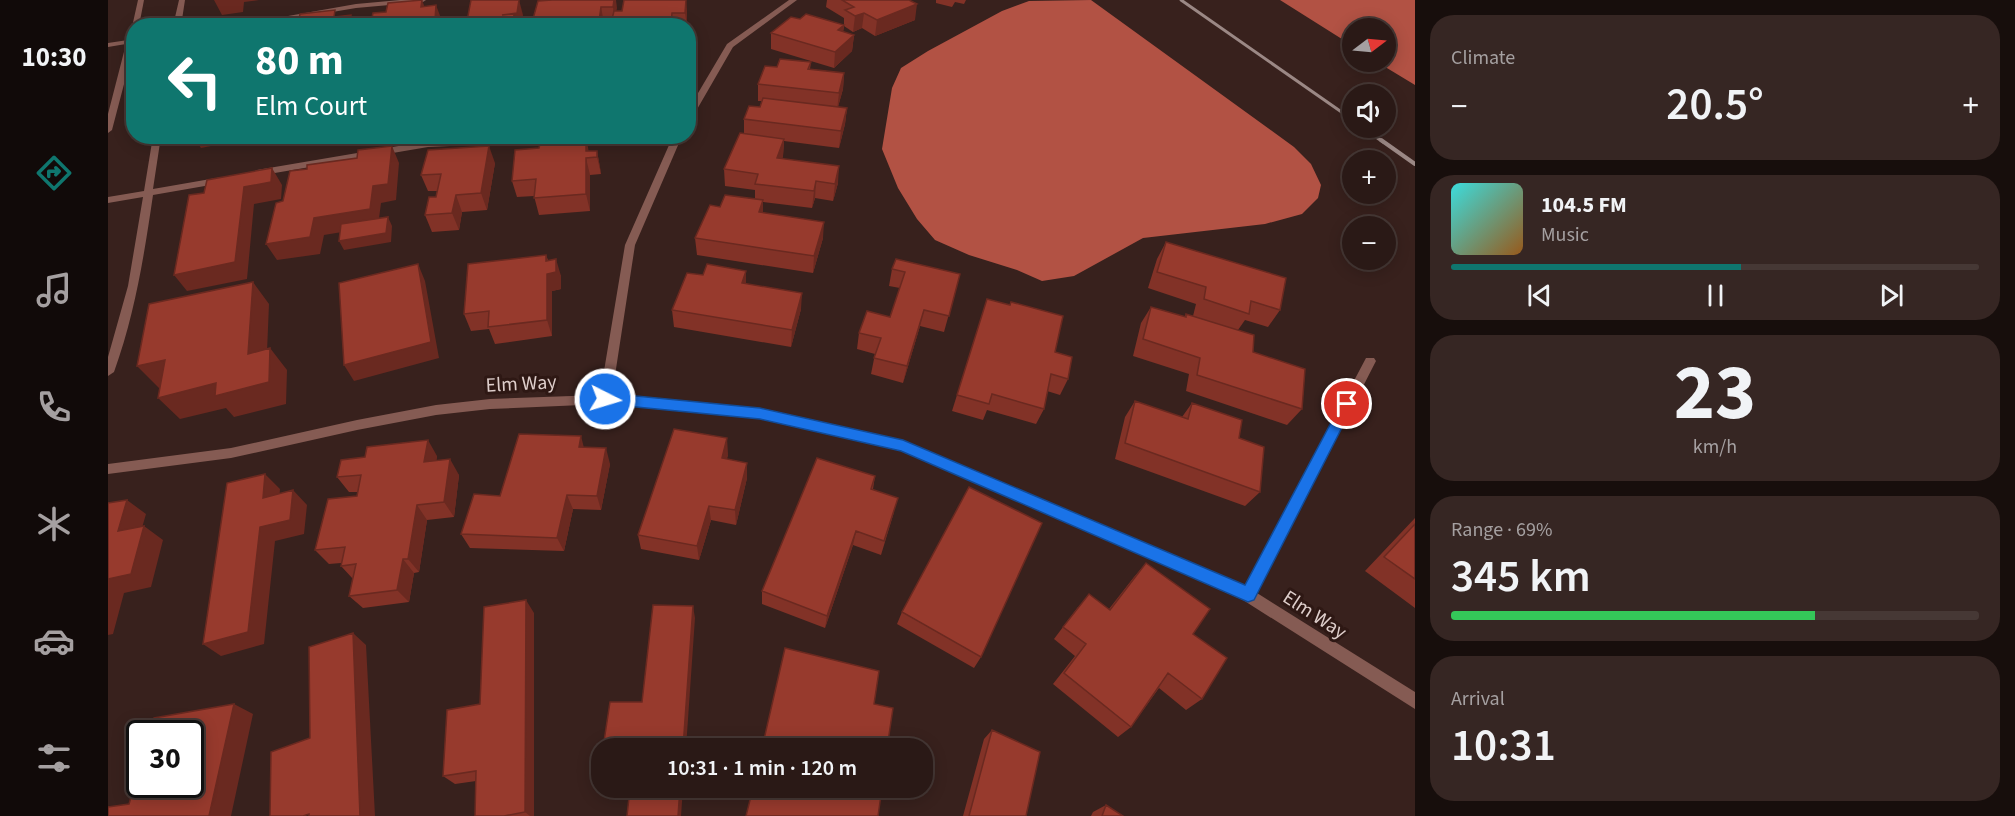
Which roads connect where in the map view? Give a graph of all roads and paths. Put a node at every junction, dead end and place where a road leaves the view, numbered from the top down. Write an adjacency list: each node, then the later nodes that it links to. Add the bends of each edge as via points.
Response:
1 (141, 0): 5 (street)
2 (182, 0): 6 (street)
3 (423, 0): 7 (street)
4 (794, 0): 11 (street, via 730,46)
5 (136, 18)
6 (179, 18)
7 (283, 18)
8 (126, 43): 9 (street)
9 (108, 45)
10 (126, 64): 12 (street)
11 (696, 104)
12 (108, 130)
13 (156, 144): 18 (street)
14 (428, 144): 16 (street)
15 (674, 144): 22 (street, via 630,245)
16 (252, 174)
17 (229, 178): 18 (street)
18 (147, 193): 19 (street); 21 (street, via 130,300 120,343)
19 (108, 200)
20 (1370, 361): 24 (street)
21 (108, 372)
22 (605, 399): 23 (street, Elm Way, via 436,410 231,453); 24 (street, Elm Way, via 760,413 903,446)
23 (108, 469)
24 (1248, 595): 25 (street, Elm Way)
25 (1415, 701)

